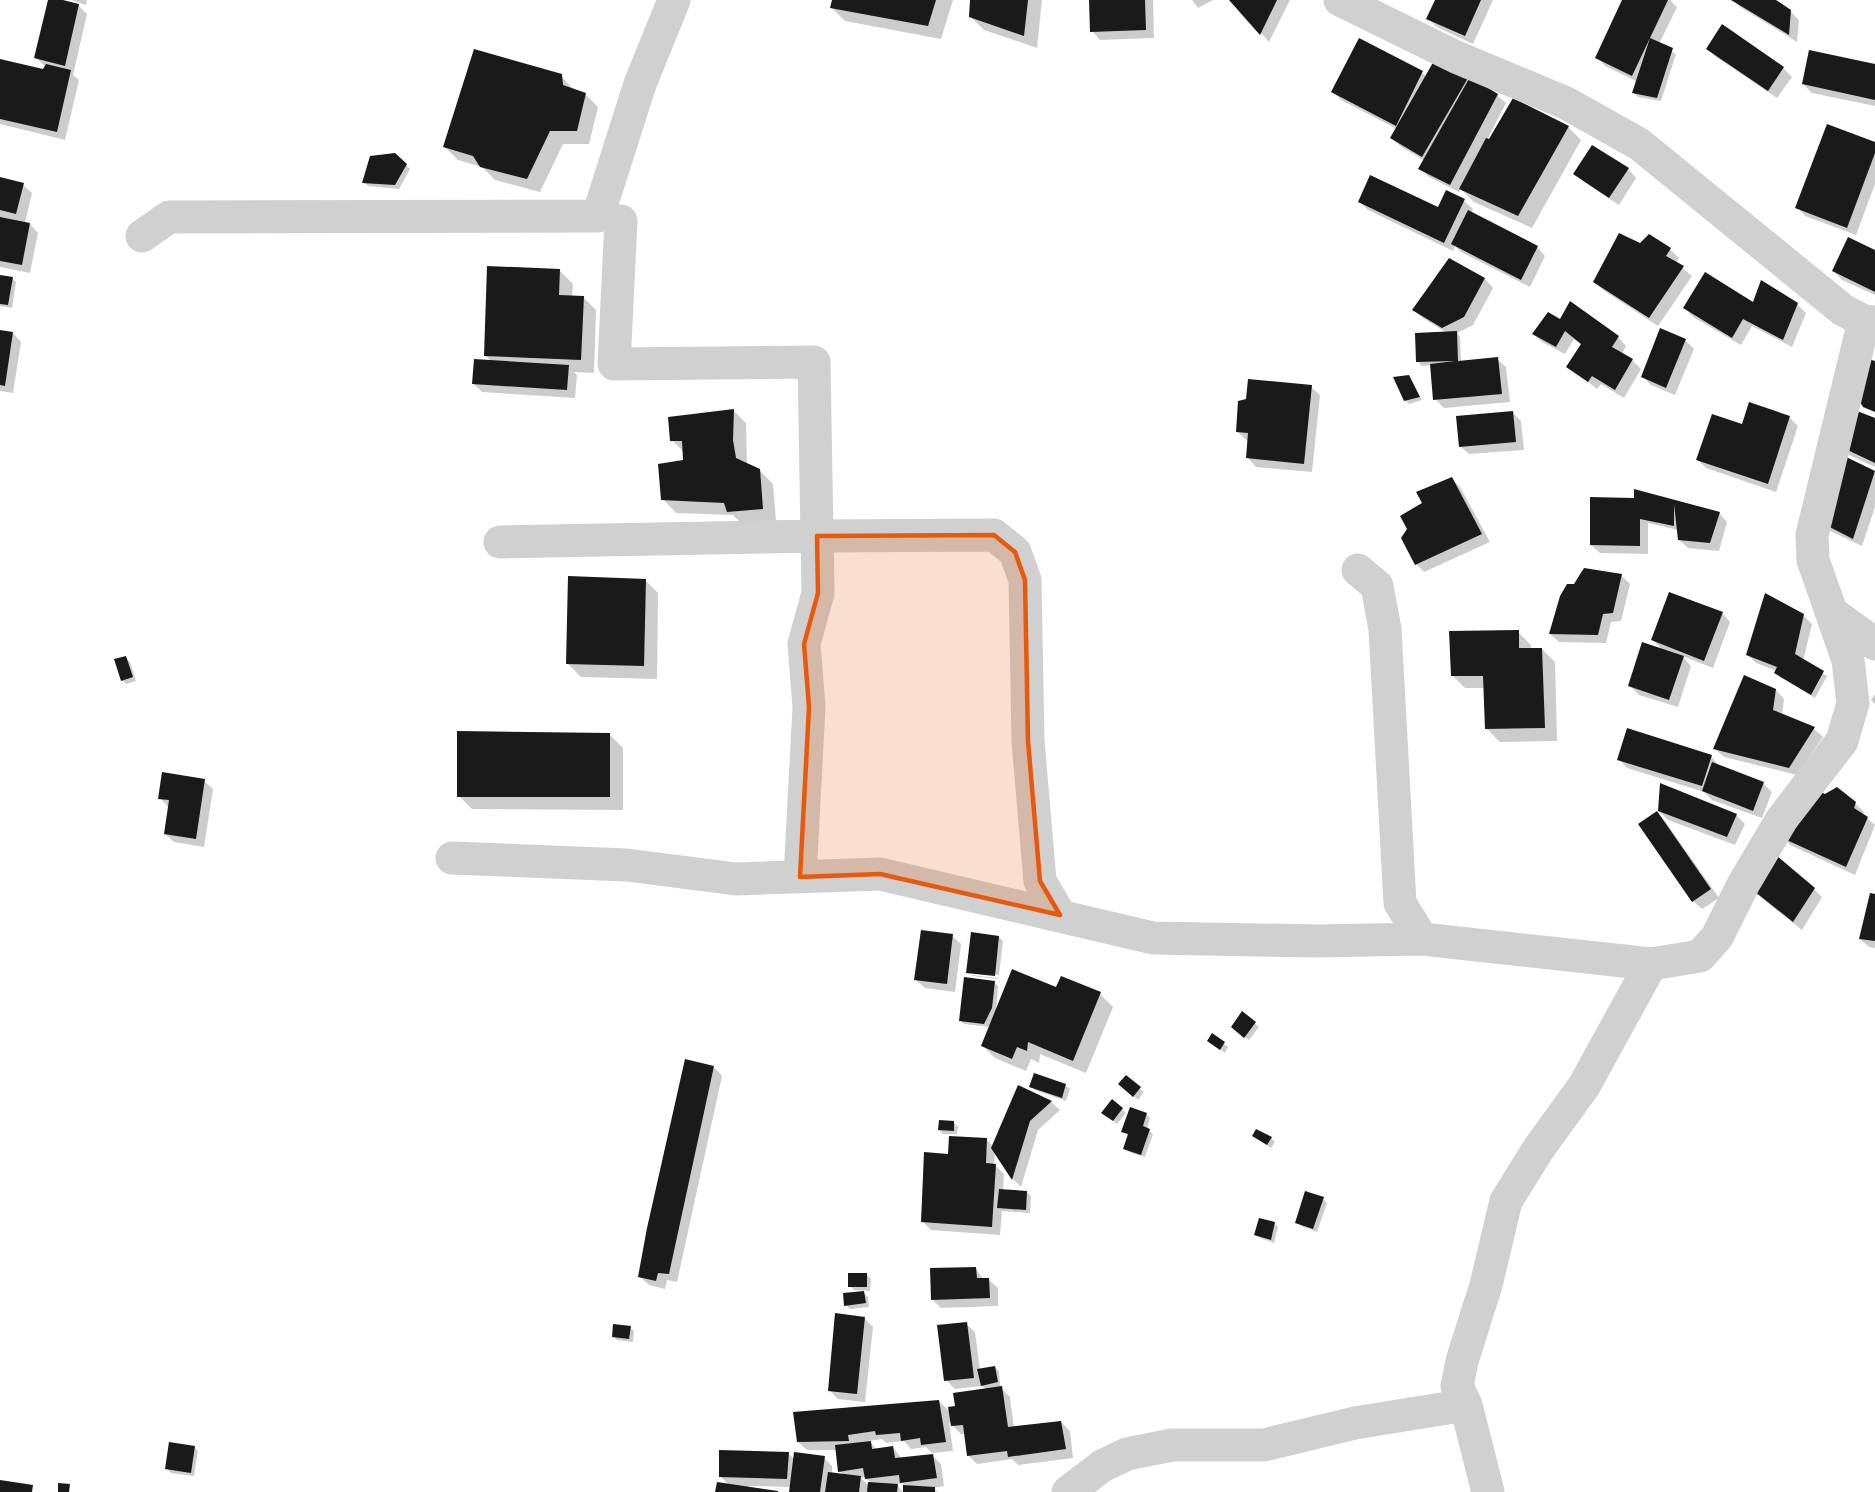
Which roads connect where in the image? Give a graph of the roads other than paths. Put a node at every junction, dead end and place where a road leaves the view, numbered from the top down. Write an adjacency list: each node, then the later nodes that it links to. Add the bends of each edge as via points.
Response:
1 (674, 0): 4 (street, via 640,84 598,216 169,217)
2 (1340, 0): 5 (street, via 1456,57 1566,103 1639,144 1843,310)
3 (621, 221): 6 (street, via 614,364 814,362)
4 (142, 236)
5 (1869, 321): 9 (street, via 1812,535 1813,560)
6 (818, 536): 7 (street); 12 (street, via 818,593 804,644 810,707); 13 (street, via 994,535 1015,552 1025,580 1028,741 1040,880)
7 (500, 542)
8 (1358, 570): 14 (street, via 1377,586 1385,629 1400,903)
9 (1831, 612): 10 (street); 15 (street, via 1848,660 1853,703 1842,741 1782,819 1717,937 1700,956)
10 (1875, 644)
11 (452, 858): 12 (street, via 627,866 736,879)
12 (800, 877): 13 (street, via 880,874)
13 (1060, 915): 14 (street, via 1153,938)
14 (1422, 939): 15 (street)
15 (1651, 964): 16 (street, via 1584,1086 1506,1202 1457,1386)
16 (1466, 1405): 17 (street, via 1355,1423 1264,1445 1172,1445 1127,1454 1102,1466); 18 (street)
17 (1068, 1492)
18 (1488, 1492)

